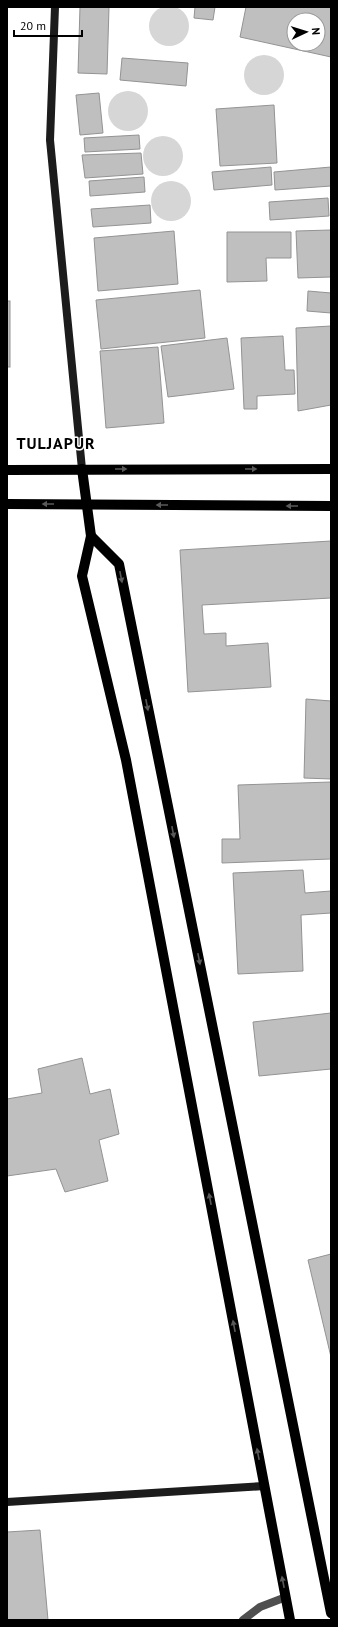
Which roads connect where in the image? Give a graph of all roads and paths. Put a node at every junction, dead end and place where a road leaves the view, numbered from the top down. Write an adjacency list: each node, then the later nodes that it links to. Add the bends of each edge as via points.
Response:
1 (55, 7): 2 (street, via 50,140)
2 (82, 469): 3 (main road, one-way to 3); 4 (main road); 6 (main road)
3 (331, 469)
4 (7, 470)
5 (7, 504): 6 (main road, one-way to 5)
6 (87, 504): 7 (main road, one-way to 6); 8 (main road)
7 (331, 506)
8 (91, 536): 9 (main road, one-way to 8, via 126,760 82,576); 12 (main road, one-way to 12, via 119,564)
9 (264, 1486): 10 (street); 11 (main road, one-way to 9)
10 (7, 1502)
11 (286, 1597): 13 (street, via 260,1607); 14 (main road)
12 (331, 1613)
13 (243, 1620)
14 (290, 1620)

